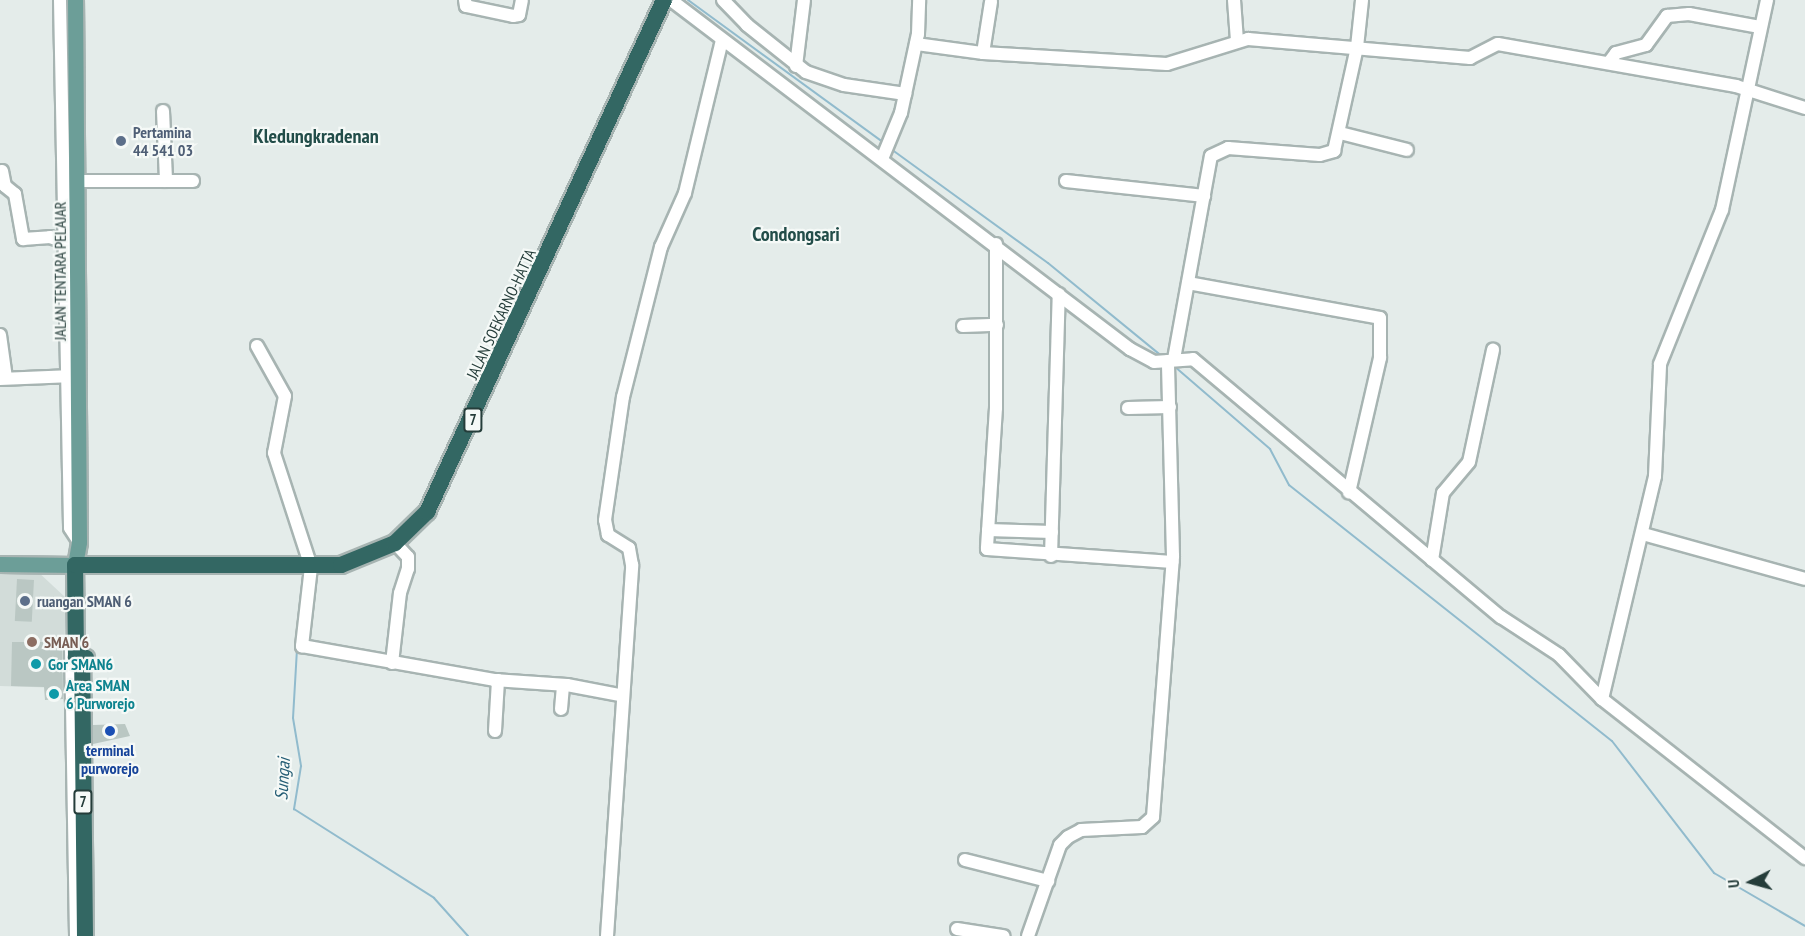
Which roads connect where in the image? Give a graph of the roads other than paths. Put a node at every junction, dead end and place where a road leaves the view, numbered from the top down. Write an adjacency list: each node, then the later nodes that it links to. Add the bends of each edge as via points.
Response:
1 (60, 0): 36 (street)
2 (75, 0): 30 (main road, JALAN TENTARA PELAJAR)
3 (465, 0): 4 (street, via 466,6 513,16 519,15)
4 (522, 0)
5 (664, 0): 53 (highway, JALAN SOEKARNO-HATTA / 7, via 442,488 427,512)
6 (671, 0): 15 (street)
7 (723, 0): 21 (street)
8 (804, 0): 21 (street)
9 (919, 0): 17 (street)
10 (1234, 0): 16 (street)
11 (1362, 0): 18 (street)
12 (1767, 0): 14 (street)
13 (992, 2): 19 (street)
14 (1760, 27): 20 (street, via 1689,14 1667,16 1646,45 1616,53); 22 (street)
15 (722, 40): 28 (street); 66 (street, via 685,193 661,247 623,397 605,520 608,535 632,554)
16 (1237, 41): 18 (street); 19 (street, via 1188,62 1167,64)
17 (916, 44): 19 (street); 23 (street)
18 (1357, 47): 20 (street, via 1470,58 1498,44); 26 (street)
19 (983, 53)
20 (1611, 61): 22 (street)
21 (796, 66): 23 (street, via 825,80)
22 (1745, 88): 24 (street); 52 (street, via 1722,210 1682,302 1658,373 1655,476)
23 (905, 94): 28 (street)
24 (1805, 108)
25 (163, 111): 31 (street)
26 (1340, 133): 27 (street); 34 (street, via 1334,152 1320,155 1250,148 1215,151)
27 (1407, 150)
28 (882, 159): 35 (street)
29 (2, 171): 36 (street, via 5,186 15,194 23,239)
30 (79, 181): 31 (street); 36 (main road, JALAN TENTARA PELAJAR)
31 (166, 181): 32 (street)
32 (193, 181)
33 (1066, 181): 34 (street)
34 (1204, 196): 37 (street)
35 (996, 244): 38 (street); 39 (street)
36 (72, 245): 45 (main road, JALAN TENTARA PELAJAR)
37 (1188, 283): 44 (street); 49 (street, via 1380,318 1380,358)
38 (1059, 294): 44 (street, via 1130,349 1154,362); 51 (street)
39 (997, 325): 40 (street); 50 (street)
40 (963, 326)
41 (0, 335): 46 (street)
42 (257, 346): 59 (street, via 285,396 275,461)
43 (1492, 350): 55 (street, via 1469,462 1443,493)
44 (1171, 360): 47 (street); 49 (street, via 1193,359)
45 (72, 376): 46 (street); 58 (main road, JALAN TENTARA PELAJAR)
46 (3, 379)
47 (1170, 407): 48 (street); 56 (street)
48 (1128, 408)
49 (1349, 492): 55 (street)
50 (987, 530): 51 (street); 54 (street, via 988,551)
51 (1052, 532): 54 (street)
52 (1643, 534): 60 (street); 67 (street)
53 (395, 543): 59 (highway, JALAN SOEKARNO-HATTA / 7, via 357,562); 62 (street, via 408,557 408,569 400,593)
54 (1051, 556): 56 (street)
55 (1432, 561): 67 (street, via 1501,617 1559,655)
56 (1173, 562): 72 (street, via 1153,817 1142,827 1072,833 1060,845)
57 (0, 564): 58 (main road)
58 (80, 565): 59 (highway, JALAN SOEKARNO-HATTA / 7); 61 (highway, 7); 63 (highway, 7, via 86,657)
59 (311, 567): 62 (street, via 302,646)
60 (1805, 579)
61 (76, 613): 63 (highway, 7, via 76,657); 75 (street, via 70,621)
62 (392, 663): 64 (street)
63 (82, 668): 76 (highway, 7)
64 (498, 680): 65 (street); 69 (street)
65 (563, 685): 66 (street); 68 (street)
66 (620, 695): 77 (street)
67 (1602, 699): 70 (street)
68 (561, 709)
69 (495, 731)
70 (1805, 858)
71 (965, 860): 72 (street)
72 (1048, 881): 79 (street)
73 (957, 929): 74 (street)
74 (978, 934): 78 (street)
75 (76, 936)
76 (85, 936)
77 (607, 936)
78 (1004, 936)
79 (1028, 936)

